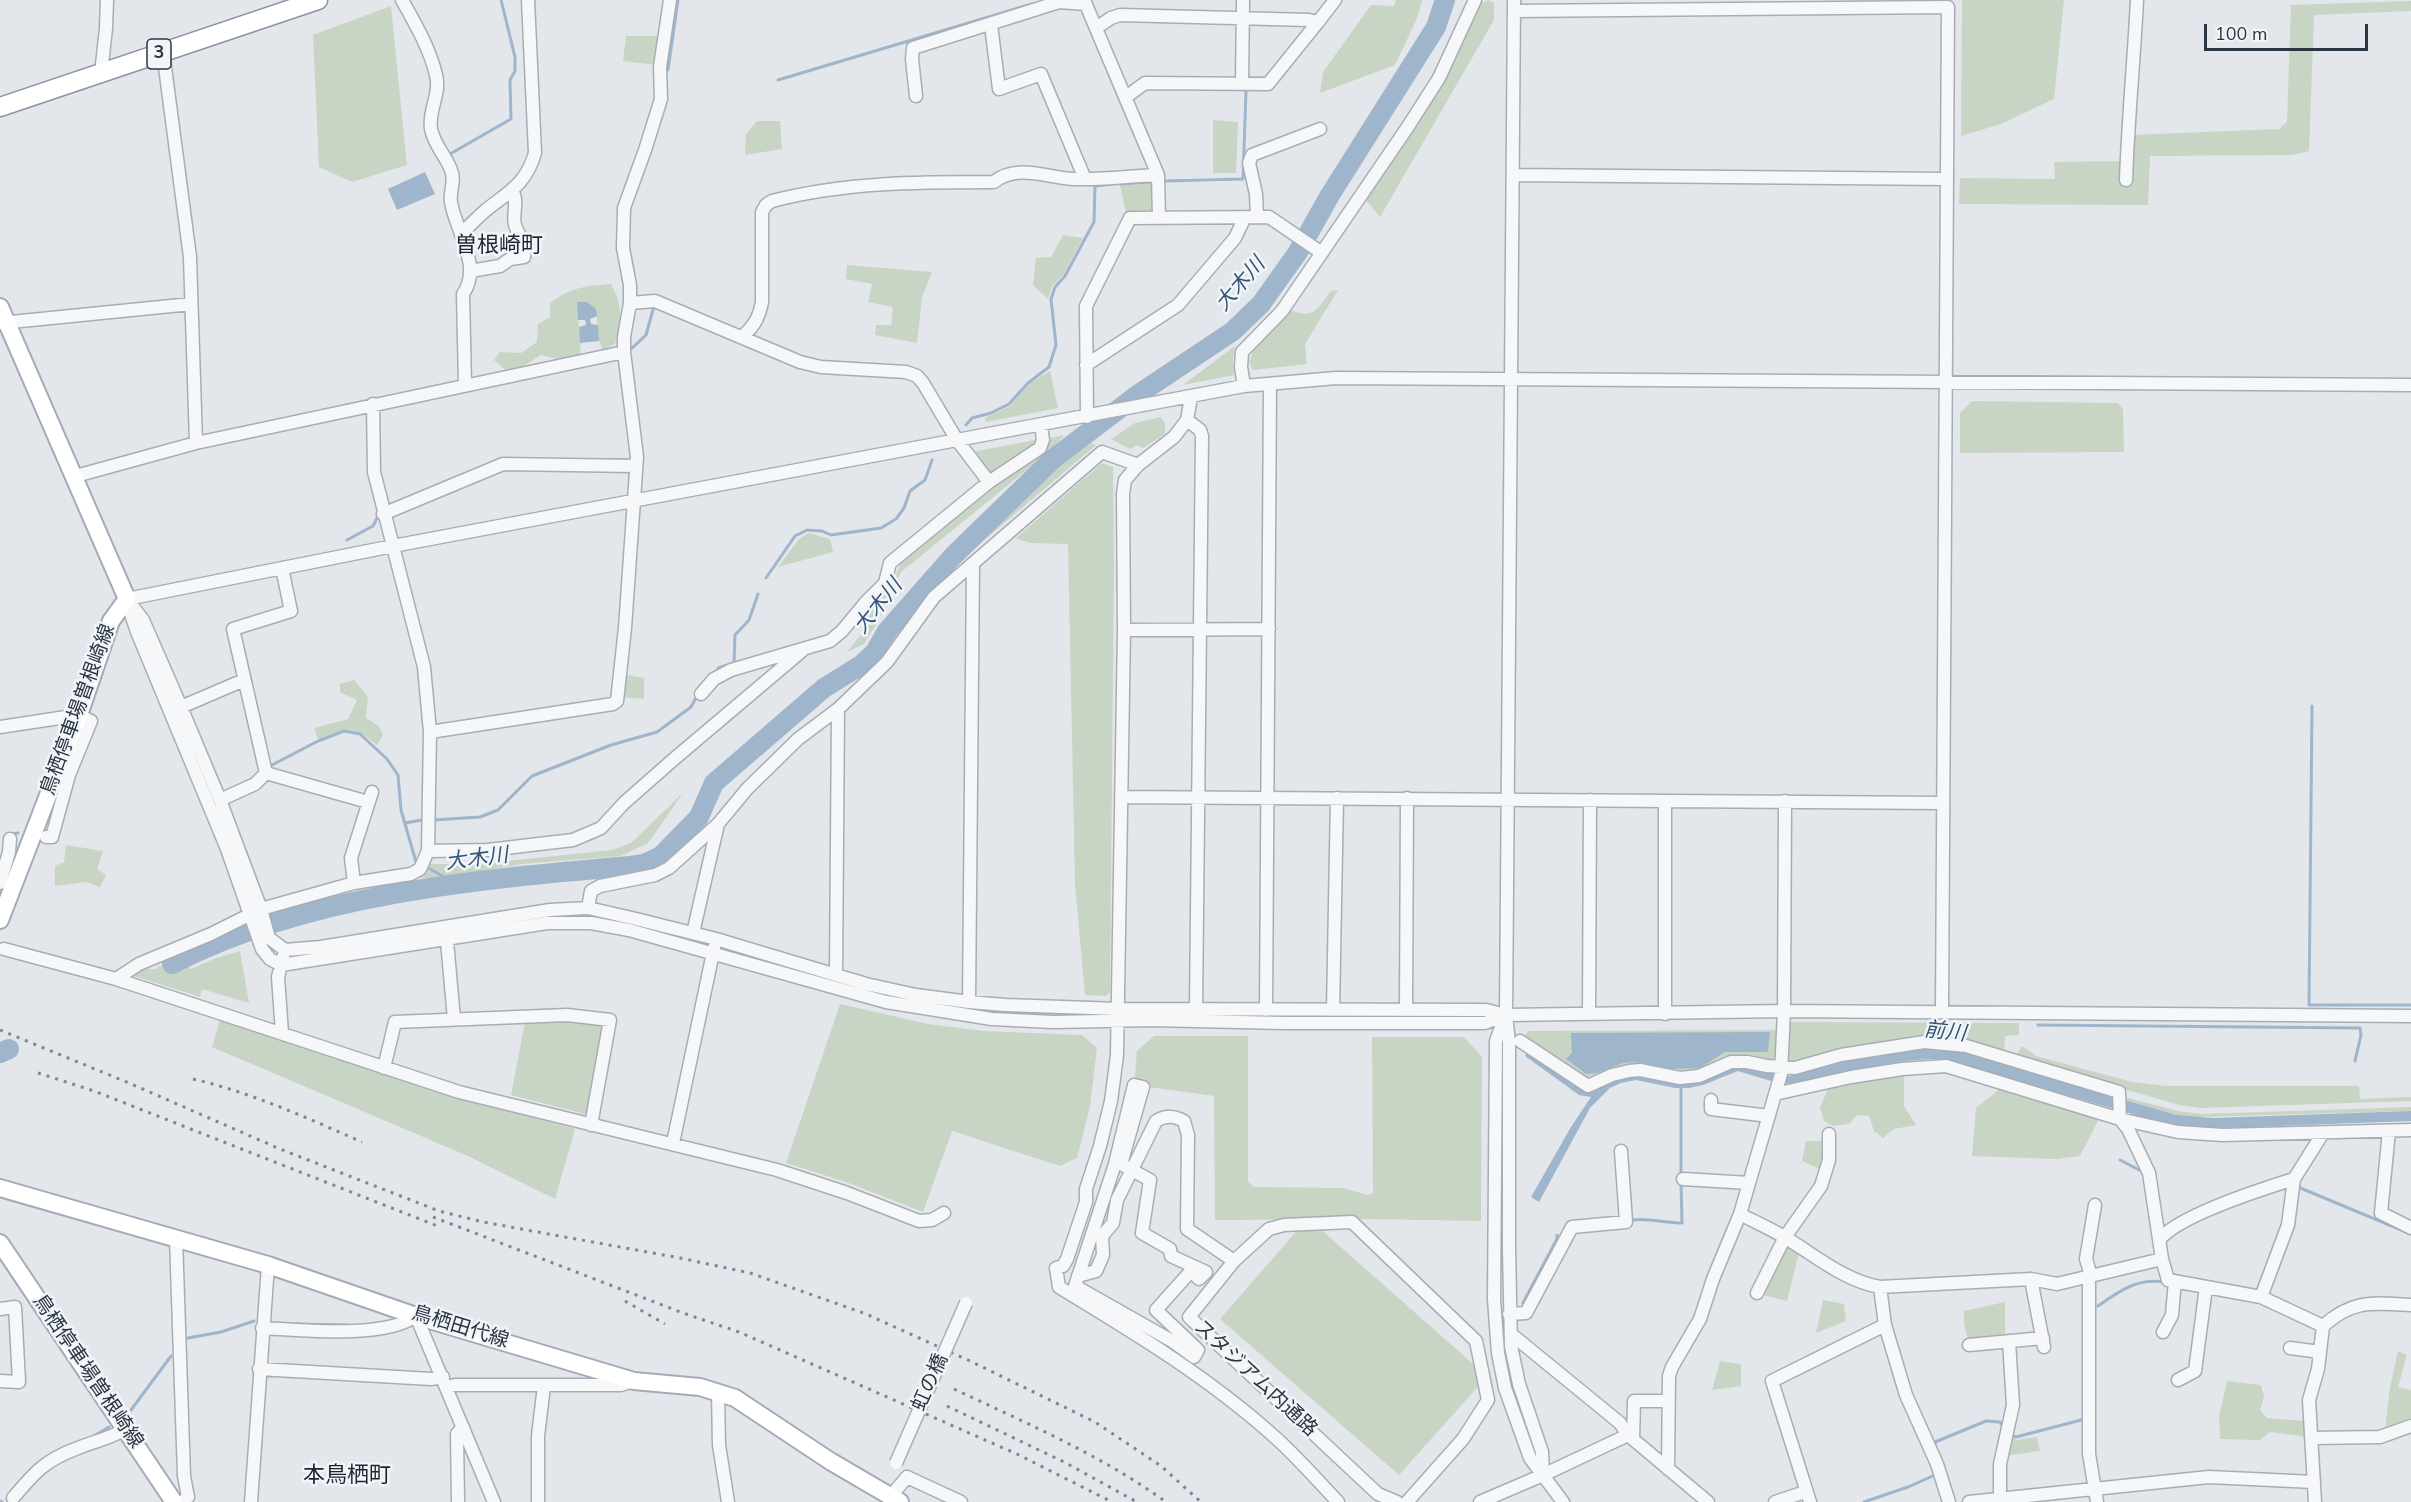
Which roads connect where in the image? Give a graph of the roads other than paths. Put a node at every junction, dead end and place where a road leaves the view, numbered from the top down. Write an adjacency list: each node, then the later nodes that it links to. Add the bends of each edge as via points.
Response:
1 (106, 0): 17 (street)
2 (318, 0): 16 (highway, 3)
3 (402, 0): 31 (street, via 437,78 431,126 451,170 451,201)
4 (528, 0): 28 (street, via 535,153 530,170)
5 (670, 0): 34 (street, via 660,67 661,99 624,208 623,248)
6 (1243, 0): 12 (street)
7 (1335, 0): 13 (street)
8 (1475, 0): 32 (street, via 1438,78)
9 (2137, 0): 27 (street)
10 (1085, 2): 14 (street, via 1059,2); 15 (street)
11 (1514, 6): 24 (street); 26 (street, via 1948,7)
12 (1243, 20): 13 (street); 15 (street, via 1120,15); 18 (street)
13 (1318, 22): 18 (street, via 1273,80 1263,85)
14 (990, 25): 19 (street, via 913,48); 25 (street, via 999,89 1041,74)
15 (1096, 28): 20 (street)
16 (163, 52): 17 (highway, 3); 35 (street, via 190,257)
17 (101, 74): 21 (highway, 3)
18 (1242, 84): 20 (street, via 1145,83)
19 (916, 96)
20 (1126, 97): 23 (street)
21 (0, 107)
22 (1320, 129): 30 (street, via 1252,155 1249,163 1256,194)
23 (1158, 174): 25 (street); 29 (street)
24 (1512, 175): 26 (street); 40 (street)
25 (1085, 179): 37 (street, via 1034,172 1007,174 994,182 824,189 772,201 762,212 760,314)
26 (1946, 179): 41 (street)
27 (2127, 180)
28 (512, 191): 31 (street); 33 (street, via 515,224 526,246 524,257)
29 (1159, 216): 30 (street); 39 (street, via 1130,218 1086,306)
30 (1251, 217): 32 (street, via 1269,217); 39 (street, via 1178,305)
31 (462, 233): 33 (street)
32 (1320, 251): 45 (street, via 1282,311 1242,352)
33 (470, 271): 43 (street, via 463,294)
34 (630, 303): 37 (street, via 655,301); 38 (street)
35 (191, 304): 36 (street); 52 (street)
36 (2, 317): 55 (main road)
37 (742, 337): 51 (street, via 820,367 917,376)
38 (624, 351): 43 (street); 54 (street)
39 (1086, 365): 48 (street)
40 (1513, 378): 41 (street); 42 (street, via 1336,378); 80 (street)
41 (1944, 382): 44 (street); 85 (street)
42 (1270, 384): 45 (street); 63 (street)
43 (465, 385): 47 (street)
44 (2411, 385)
45 (1244, 386): 46 (street)
46 (1191, 397): 48 (street); 49 (street)
47 (374, 404): 52 (street); 58 (street, via 374,472)
48 (1087, 417): 50 (street)
49 (1187, 420): 53 (street, via 1174,437); 65 (street, via 1202,436)
50 (1041, 425): 51 (street); 56 (street, via 1040,448)
51 (957, 440): 56 (street); 57 (street)
52 (196, 443): 55 (street)
53 (1138, 465): 60 (street, via 1101,452); 64 (street, via 1125,480 1123,494)
54 (636, 466): 57 (street); 58 (street, via 503,464)
55 (72, 477): 62 (main road)
56 (989, 482): 66 (street, via 890,563 885,584 842,631 830,641)
57 (634, 502): 59 (street); 73 (street, via 616,701)
58 (383, 514): 59 (street)
59 (393, 546): 61 (street); 73 (street, via 424,668)
60 (973, 564): 70 (street, via 934,597 887,662); 105 (street)
61 (282, 568): 62 (street); 67 (street, via 291,611 233,629)
62 (127, 599): 69 (street, via 143,620); 71 (main road, 鳥栖停車場曽根崎線, via 111,621); 93 (street, via 218,829)
63 (1269, 629): 65 (street); 77 (street)
64 (1124, 630): 65 (street); 75 (street)
65 (1200, 630): 76 (street)
66 (803, 650): 68 (street, via 731,670 714,679); 89 (street, via 674,759 601,828 573,840 488,850)
67 (244, 680): 69 (street); 74 (street)
68 (701, 694)
69 (181, 707): 81 (street)
70 (838, 709): 86 (street, via 798,740 747,789); 103 (street)
71 (79, 715): 72 (street); 87 (street, via 91,721 69,775 52,837); 94 (main road, 鳥栖停車場曽根崎線)
72 (0, 727)
73 (430, 732): 89 (street)
74 (266, 773): 81 (street, via 255,784); 91 (street, via 370,797 351,858)
75 (1121, 797): 76 (street); 114 (street)
76 (1198, 797): 77 (street); 106 (street)
77 (1268, 797): 78 (street); 107 (street)
78 (1337, 798): 79 (street); 108 (street)
79 (1407, 798): 80 (street); 109 (street)
80 (1509, 799): 82 (street); 115 (street)
81 (220, 800): 93 (street)
82 (1590, 800): 83 (street); 112 (street)
83 (1665, 801): 84 (street); 113 (street)
84 (1785, 801): 85 (street); 110 (street)
85 (1943, 803): 111 (street)
86 (718, 824): 92 (street, via 669,868 591,891); 96 (street)
87 (46, 837)
88 (10, 839): 90 (street)
89 (428, 851): 91 (street, via 420,869 411,874)
90 (0, 883)
91 (354, 883): 93 (street)
92 (588, 908): 95 (street, via 550,910); 96 (street)
93 (256, 911): 98 (street); 104 (street, via 139,964)
94 (0, 919)
95 (446, 932): 100 (street); 101 (street, via 591,923); 102 (street); 117 (street)
96 (693, 933): 97 (street)
97 (716, 939): 101 (street); 103 (street)
98 (264, 940): 100 (street); 102 (street, via 270,959)
99 (4, 949): 104 (street)
100 (285, 950): 102 (street)
101 (713, 954): 114 (street, via 886,1002 934,1011 1053,1022); 130 (street)
102 (282, 965): 118 (street, via 278,977)
103 (836, 974): 105 (street, via 916,995)
104 (116, 979): 118 (street)
105 (969, 1002): 114 (street)
106 (1196, 1008): 107 (street); 114 (street)
107 (1266, 1010): 108 (street)
108 (1333, 1010): 109 (street)
109 (1406, 1010): 115 (street, via 1486,1010)
110 (1784, 1011): 111 (street); 113 (street); 121 (street)
111 (1942, 1012): 116 (street)
112 (1589, 1014): 113 (street); 115 (street)
113 (1665, 1014)
114 (1119, 1015): 115 (street, via 1485,1023); 203 (street, via 1111,1101 1086,1189 1086,1202 1067,1259 1056,1268 1059,1287 1165,1351 1222,1393 1278,1440)
115 (1506, 1015): 161 (street); 187 (street, via 1496,1041 1494,1299 1498,1353 1518,1427 1530,1458)
116 (2411, 1016)
117 (454, 1019): 120 (street, via 395,1022); 125 (street, via 567,1015 610,1020)
118 (282, 1033): 120 (street)
119 (1520, 1041): 121 (street, via 1588,1086 1612,1075 1640,1070 1680,1078 1699,1076 1731,1062 1767,1066)
120 (384, 1068): 125 (street, via 459,1092)
121 (1779, 1079): 123 (street, via 1851,1077 1946,1066); 123 (street, via 1795,1068 1870,1050 1942,1042 2118,1092); 124 (street)
122 (1711, 1100): 124 (street, via 1711,1109)
123 (2119, 1109): 128 (street, via 2199,1135); 145 (street, via 2149,1173)
124 (1769, 1116): 137 (street)
125 (591, 1125): 130 (street)
126 (2411, 1130): 127 (street)
127 (2389, 1131): 128 (street); 142 (street, via 2381,1213)
128 (2323, 1133): 135 (street)
129 (1829, 1134): 143 (street, via 1824,1178)
130 (673, 1143): 140 (street, via 777,1170 919,1221 932,1221)
131 (1621, 1151): 161 (street, via 1626,1222 1572,1227 1526,1313)
132 (1132, 1169): 133 (street, via 1121,1164 1143,1087 1134,1086); 136 (street); 148 (street, via 1156,1121 1175,1116 1184,1121 1188,1135 1187,1228); 150 (street, via 1150,1180 1142,1233 1170,1249 1171,1256 1206,1272 1199,1279 1191,1271 1156,1310 1198,1350 1194,1357 1075,1286)
133 (1110, 1178): 136 (street); 150 (street)
134 (1683, 1179): 137 (street)
135 (2294, 1179): 145 (street, via 2168,1229); 157 (street, via 2288,1225)
136 (1125, 1183): 150 (street, via 1113,1223 1102,1236 1103,1256 1096,1270)
137 (1749, 1183): 141 (street)
138 (0, 1188): 144 (main road, 鳥栖田代線)
139 (2095, 1205): 151 (street, via 2086,1259)
140 (944, 1214)
141 (1740, 1214): 143 (street); 179 (street, via 1700,1319 1672,1367)
142 (2411, 1228)
143 (1785, 1237): 154 (street, via 1864,1285); 156 (street)
144 (177, 1238): 149 (main road, 鳥栖田代線); 196 (street, via 184,1476 188,1497)
145 (2160, 1239): 147 (street)
146 (3, 1247): 182 (main road, 鳥栖停車場曽根崎線)
147 (2162, 1258): 151 (street); 153 (street, via 2168,1280)
148 (1234, 1261): 204 (street, スタジアム内通路, via 1189,1317 1378,1494); 205 (street, スタジアム内通路, via 1269,1229 1352,1222 1476,1341 1488,1400 1463,1438)
149 (268, 1265): 162 (main road, 鳥栖田代線); 165 (street)
150 (1078, 1276)
151 (2090, 1276): 152 (street, via 2057,1284); 190 (street, via 2089,1454)
152 (2031, 1279): 154 (street); 168 (street, via 2044,1342)
153 (2175, 1281): 155 (street); 166 (street, via 2172,1315)
154 (1880, 1287): 163 (street)
155 (2206, 1287): 157 (street); 173 (street, via 2195,1371)
156 (1757, 1293)
157 (2261, 1298): 164 (street)
158 (966, 1303): 185 (street, 虹の橋, bridge)
159 (2411, 1305): 164 (street, via 2350,1307)
160 (0, 1308): 174 (street, via 15,1307 19,1382)
161 (1509, 1314): 167 (street)
162 (416, 1316): 165 (street, via 374,1330); 175 (main road, 鳥栖田代線); 176 (street)
163 (1885, 1325): 191 (street, via 1772,1381); 210 (street, via 1906,1395 1938,1464)
164 (2323, 1326): 171 (street)
165 (262, 1328): 172 (street)
166 (2163, 1332)
167 (1510, 1334): 183 (street, via 1620,1423); 187 (street, via 1519,1384 1542,1452)
168 (2009, 1341): 169 (street); 192 (street, via 2013,1405 2000,1464)
169 (1969, 1345)
170 (2290, 1348): 171 (street)
171 (2320, 1352): 184 (street, via 2310,1400)
172 (259, 1369): 176 (street); 197 (street)
173 (2178, 1380)
174 (0, 1381)
175 (634, 1381): 177 (street, via 621,1385); 178 (main road, 鳥栖田代線, via 700,1387)
176 (445, 1382): 177 (street); 181 (street)
177 (544, 1386): 200 (street, via 538,1436)
178 (718, 1393): 194 (main road, 鳥栖田代線, via 735,1398); 201 (street, via 719,1445)
179 (1668, 1401): 183 (street, via 1634,1401); 186 (street)
180 (2411, 1426): 184 (street, via 2380,1437)
181 (463, 1427): 198 (street, via 457,1434); 199 (street)
182 (125, 1429): 193 (street, via 54,1458 38,1469); 195 (main road, 鳥栖停車場曽根崎線)
183 (1630, 1437): 186 (street); 187 (street)
184 (2312, 1438): 188 (street)
185 (896, 1463)
186 (1668, 1469): 208 (street)
187 (1543, 1475): 206 (street); 207 (street)
188 (2314, 1482): 190 (street, via 2226,1476); 212 (street)
189 (0, 1496): 193 (street)
190 (2096, 1496): 192 (street)
191 (1808, 1497): 209 (street)
192 (2000, 1499): 211 (street)
193 (14, 1500)
194 (893, 1500): 202 (street, via 908,1477)
195 (174, 1502)
196 (182, 1502)
197 (251, 1502)
198 (458, 1502)
199 (494, 1502)
200 (538, 1502)
201 (728, 1502)
202 (961, 1502)
203 (1338, 1502)
204 (1397, 1502)
205 (1407, 1502)
206 (1480, 1502)
207 (1563, 1502)
208 (1708, 1502)
209 (1775, 1502)
210 (1949, 1502)
211 (1969, 1502)
212 (2315, 1502)

